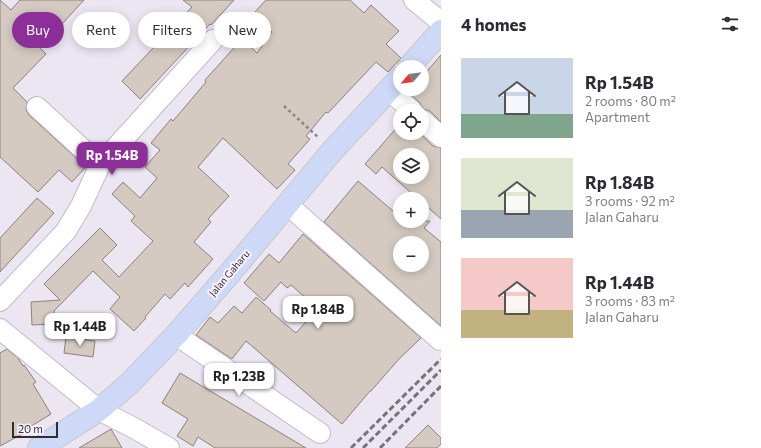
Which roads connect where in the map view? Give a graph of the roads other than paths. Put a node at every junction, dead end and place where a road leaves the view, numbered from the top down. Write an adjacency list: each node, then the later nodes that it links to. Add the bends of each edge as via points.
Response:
1 (414, 0): 2 (street)
2 (441, 22)
3 (441, 31): 5 (main road)
4 (213, 40): 10 (street)
5 (415, 60)
6 (393, 85): 11 (main road, Jalan Gaharu)
7 (37, 107): 10 (street)
8 (429, 126): 9 (street)
9 (441, 137)
10 (100, 165): 12 (street, via 66,231)
11 (287, 204): 14 (main road, Jalan Gaharu); 15 (street)
12 (0, 301)
13 (0, 329): 16 (street)
14 (176, 335): 16 (main road, Jalan Gaharu, via 130,384); 18 (street)
15 (440, 340)
16 (99, 410): 17 (street); 19 (main road, Jalan Gaharu)
17 (132, 426): 20 (street); 21 (street)
18 (320, 433)
19 (39, 448)
20 (140, 448)
21 (169, 448)

